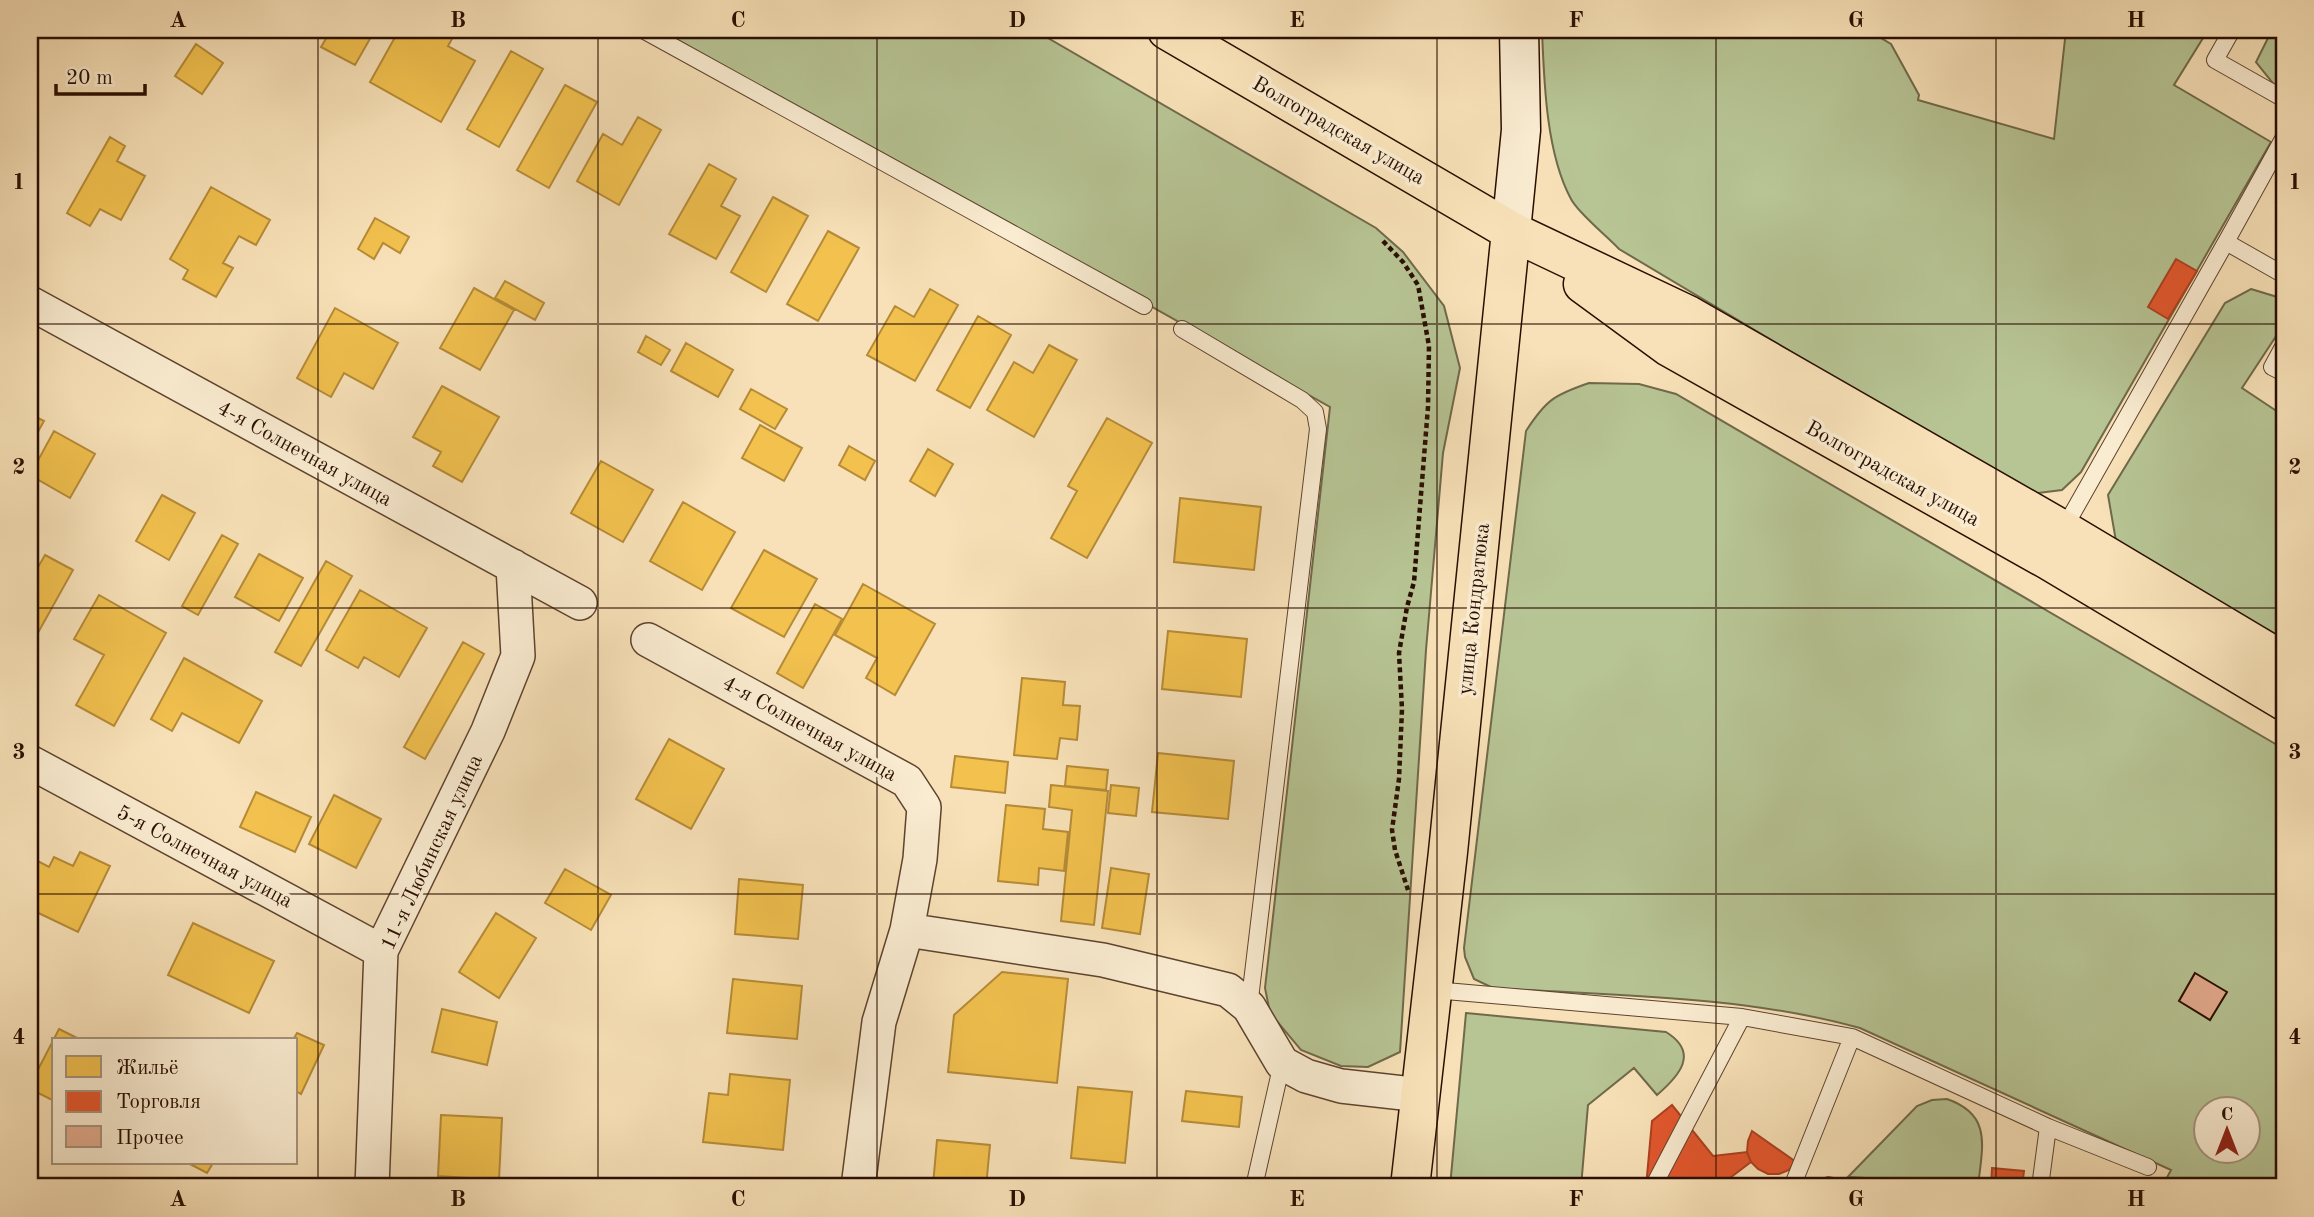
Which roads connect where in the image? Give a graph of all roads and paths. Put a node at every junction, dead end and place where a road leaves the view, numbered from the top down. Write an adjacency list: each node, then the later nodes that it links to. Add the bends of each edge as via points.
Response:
1 (643, 30): 12 (lane)
2 (1167, 30): 7 (main road, Волгоградская улица)
3 (1519, 30): 7 (street, улица Кондратюка, via 1521,130)
4 (2232, 30): 5 (lane, via 2215,60)
5 (2284, 99)
6 (2284, 138): 9 (lane)
7 (1511, 231): 16 (main road, Волгоградская улица, via 1688,315); 21 (main road, Волгоградская улица, via 1669,347 2048,561); 26 (main road, улица Кондратюка)
8 (1383, 241): 23 (path, via 1418,285 1429,356 1414,582 1399,653 1400,767 1392,830)
9 (2225, 242): 10 (lane); 16 (lane)
10 (2284, 275)
11 (30, 303): 17 (street, 4-я Солнечная улица)
12 (1144, 306)
13 (1182, 329): 27 (lane, via 1302,400 1315,412 1318,429)
14 (2284, 345): 15 (lane, via 2272,367)
15 (2284, 373)
16 (2063, 530): 20 (main road, Волгоградская улица)
17 (513, 566): 18 (street, 4-я Солнечная улица); 25 (street, 11-я Любинская улица, via 518,656 488,732)
18 (580, 603)
19 (648, 640): 24 (street, 4-я Солнечная улица, via 907,781 924,807)
20 (2284, 662)
21 (2284, 701)
22 (30, 762): 25 (street, 5-я Солнечная улица)
23 (1408, 891)
24 (907, 930): 27 (street, via 1103,960 1228,990); 35 (street, via 879,1022)
25 (381, 951): 34 (street, 11-я Любинская улица)
26 (1434, 990): 28 (lane); 31 (main road, улица Кондратюка)
27 (1249, 1007): 30 (street)
28 (1742, 1017): 29 (lane); 38 (lane)
29 (1852, 1037): 32 (lane); 39 (lane)
30 (1282, 1063): 31 (street, via 1341,1086); 36 (lane)
31 (1421, 1095): 37 (main road, улица Кондратюка)
32 (2048, 1127): 33 (lane); 40 (lane)
33 (2148, 1167)
34 (372, 1187)
35 (858, 1187)
36 (1254, 1187)
37 (1410, 1187)
38 (1653, 1187)
39 (1792, 1187)
40 (2040, 1187)

